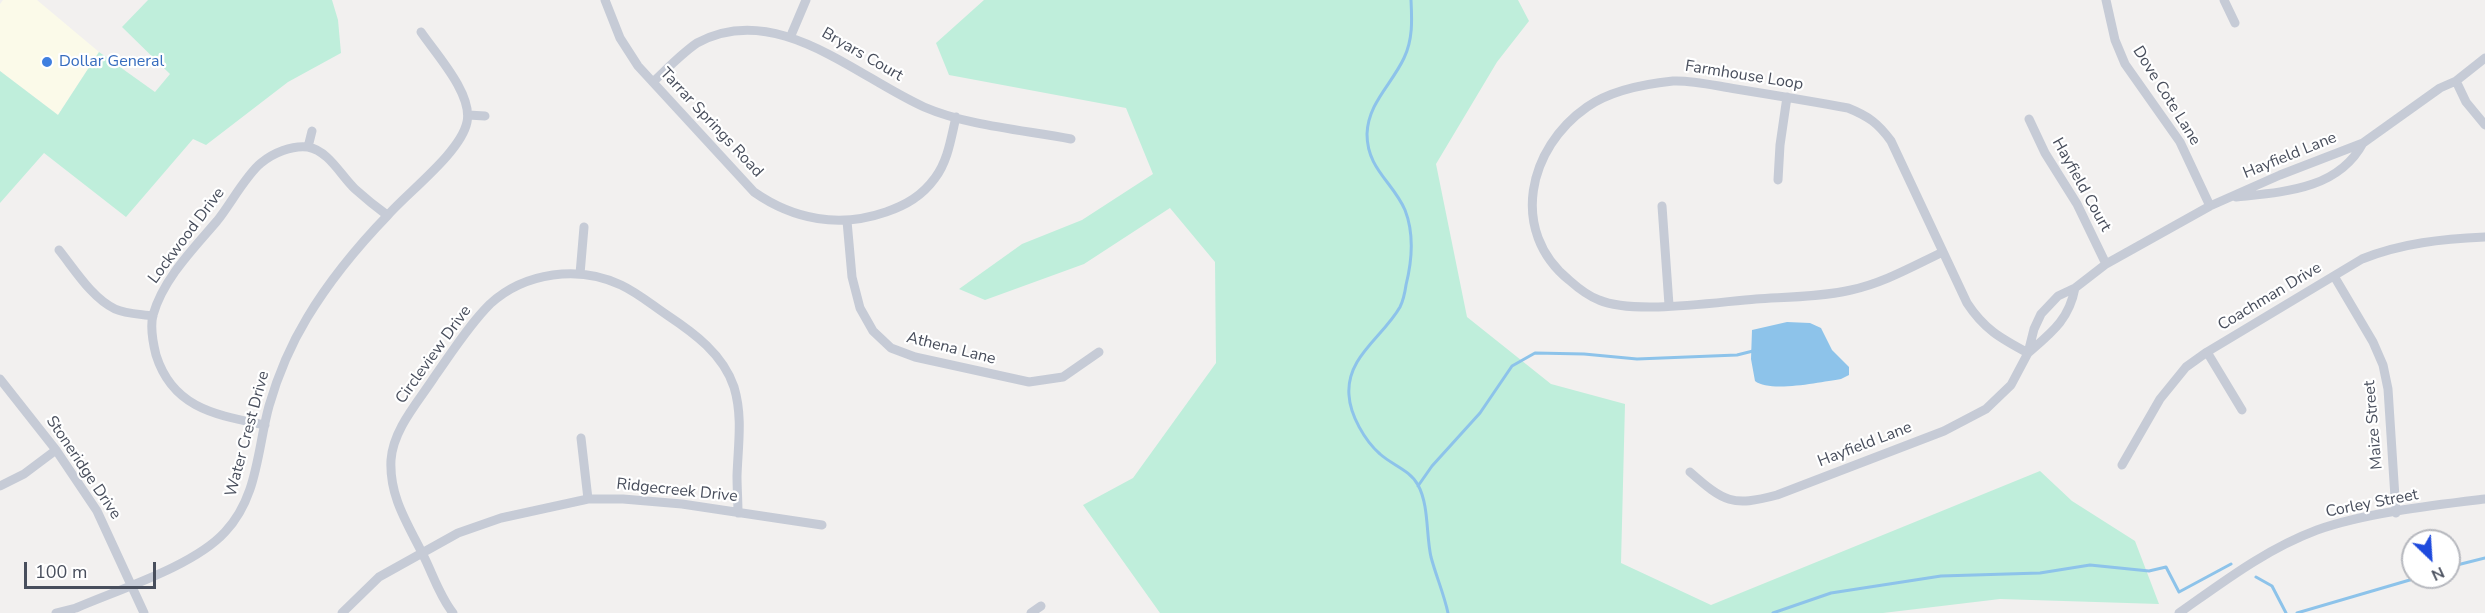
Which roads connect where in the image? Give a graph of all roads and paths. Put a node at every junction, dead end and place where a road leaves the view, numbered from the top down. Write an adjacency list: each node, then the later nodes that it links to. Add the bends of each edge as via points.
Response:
1 (605, 0): 10 (street, Tarrar Springs Road, via 624,45)
2 (806, 0): 7 (street)
3 (2106, 0): 24 (street, Dove Cote Lane, via 2125,64 2180,142)
4 (2224, 0): 5 (street)
5 (2235, 23)
6 (421, 32): 12 (street, via 457,83)
7 (792, 33): 10 (street, Bryars Court, via 754,26 713,34 685,52); 14 (street, Bryars Court, via 908,99)
8 (2485, 58): 9 (street)
9 (2457, 81): 16 (street, via 2466,102); 19 (street, Hayfield Lane, via 2440,88)
10 (653, 82): 26 (street, Tarrar Springs Road, via 754,192 793,213)
11 (1787, 98): 21 (street); 30 (street, Farmhouse Loop, via 1848,108 1880,125); 35 (street, Farmhouse Loop, via 1704,84 1657,84 1602,97 1585,108 1551,143 1537,170 1532,208 1546,255 1581,291 1599,300 1618,306)
12 (468, 114): 13 (street); 25 (street, Water Crest Drive, via 464,132 452,148)
13 (485, 116)
14 (956, 117): 18 (street, Bryars Court); 26 (street, Tarrar Springs Road, via 943,164 922,193 898,208)
15 (2029, 119): 31 (street, Hayfield Court)
16 (2485, 125)
17 (312, 130): 20 (street)
18 (1071, 139)
19 (2363, 143): 22 (street, Hayfield Lane); 22 (street, Hayfield Lane, via 2355,158 2311,186)
20 (308, 147): 25 (street, via 334,164 357,191); 36 (street, Lockwood Drive, via 281,151 259,164 179,267)
21 (1778, 180)
22 (2229, 197): 24 (street, Hayfield Lane)
23 (1662, 206): 35 (street)
24 (2210, 206): 31 (street, Hayfield Lane)
25 (387, 215): 42 (street, Water Crest Drive, via 306,319 281,367)
26 (847, 221): 37 (street, Athena Lane, via 852,277 860,308 878,337 898,352 1029,382 1071,374)
27 (584, 227): 32 (street)
28 (2485, 237): 33 (street, Coachman Drive, via 2400,245 2362,259)
29 (59, 250): 36 (street, via 107,304)
30 (1943, 252): 35 (street, Farmhouse Loop, via 1883,281 1850,291); 39 (street, Farmhouse Loop, via 1979,322)
31 (2106, 264): 34 (street, Hayfield Lane)
32 (580, 274): 50 (street, Circleview Drive, via 629,289 714,352 731,380 738,403); 53 (street, Circleview Drive, via 533,280 491,304 460,341 405,421 392,451 393,491)
33 (2334, 276): 38 (street, Coachman Drive); 51 (street, Maize Street, via 2383,365)
34 (2075, 288): 39 (street, Hayfield Lane, via 2072,306 2058,327); 39 (street, Hayfield Lane, via 2058,296 2041,314)
35 (1669, 306)
36 (153, 316): 42 (street, Lockwood Drive, via 157,357 180,394 209,412)
37 (1100, 352)
38 (2207, 352): 41 (street); 45 (street, Coachman Drive, via 2174,379)
39 (2028, 353): 46 (street, Hayfield Lane, via 2011,385 1986,409 1944,431 1777,495 1738,503 1712,492)
40 (0, 379): 44 (street, Stoneridge Drive)
41 (2242, 410)
42 (265, 425): 54 (street, Water Crest Drive, via 253,483 231,525 194,557)
43 (581, 438): 49 (street)
44 (56, 450): 47 (street); 54 (street, Stoneridge Drive, via 97,511)
45 (2122, 465)
46 (1690, 472)
47 (0, 486)
48 (2485, 499): 51 (street, Corley Street)
49 (588, 500): 50 (street, Ridgecreek Drive, via 643,500); 53 (street, Ridgecreek Drive, via 473,526)
50 (738, 513): 52 (street, Ridgecreek Drive)
51 (2396, 513): 61 (street, Corley Street, via 2330,526 2269,552)
52 (822, 525)
53 (422, 553): 58 (street, Ridgecreek Drive, via 379,577); 59 (street, Circleview Drive)
54 (132, 584): 56 (street, Water Crest Drive); 57 (street, Stoneridge Drive)
55 (1041, 606): 60 (street)
56 (56, 613)
57 (144, 613)
58 (342, 613)
59 (453, 613)
60 (1032, 613)
61 (2179, 613)

